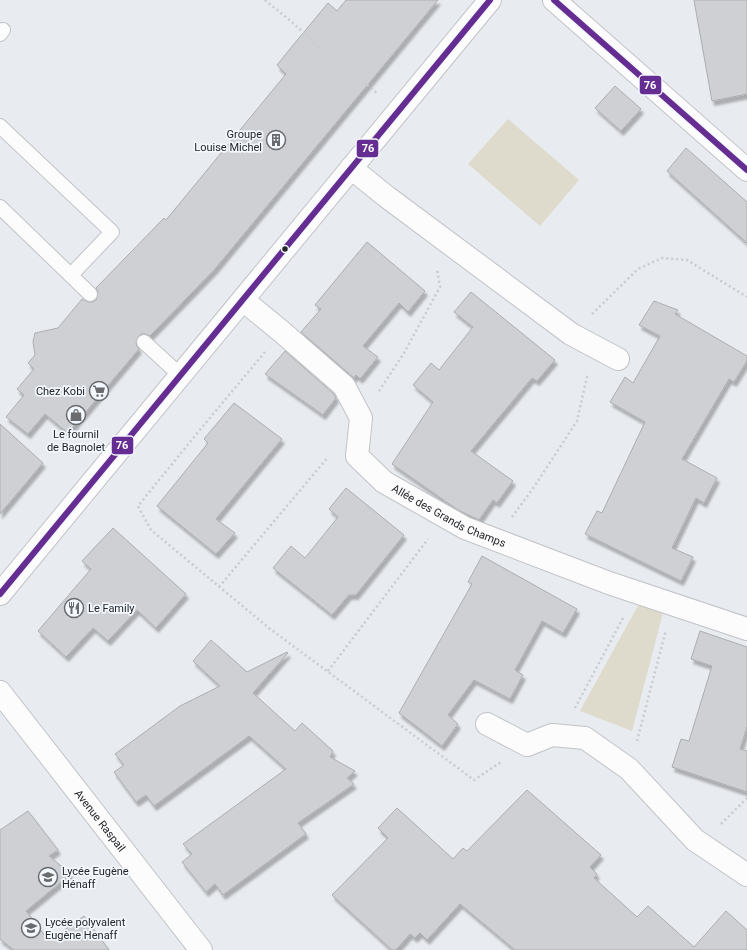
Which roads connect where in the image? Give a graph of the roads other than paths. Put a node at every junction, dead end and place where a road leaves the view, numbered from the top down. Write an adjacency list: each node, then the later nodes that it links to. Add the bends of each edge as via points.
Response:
1 (490, 0): 4 (street)
2 (554, 0): 5 (street)
3 (0, 126): 7 (lane, via 112,232)
4 (351, 168): 9 (street); 11 (street, via 571,334)
5 (747, 170)
6 (0, 207): 7 (lane)
7 (71, 275): 8 (lane)
8 (90, 294)
9 (243, 300): 12 (street); 14 (street, Allée des Grands Champs, via 344,386 361,418 357,456 384,482 465,528 609,584)
10 (144, 342): 12 (lane)
11 (618, 359)
12 (181, 376): 13 (street)
13 (0, 594)
14 (747, 629)
15 (0, 692): 18 (street, Avenue Raspail)
16 (487, 724): 17 (street, via 527,745 552,735 585,738 630,769 695,840)
17 (747, 875)
18 (201, 950)

